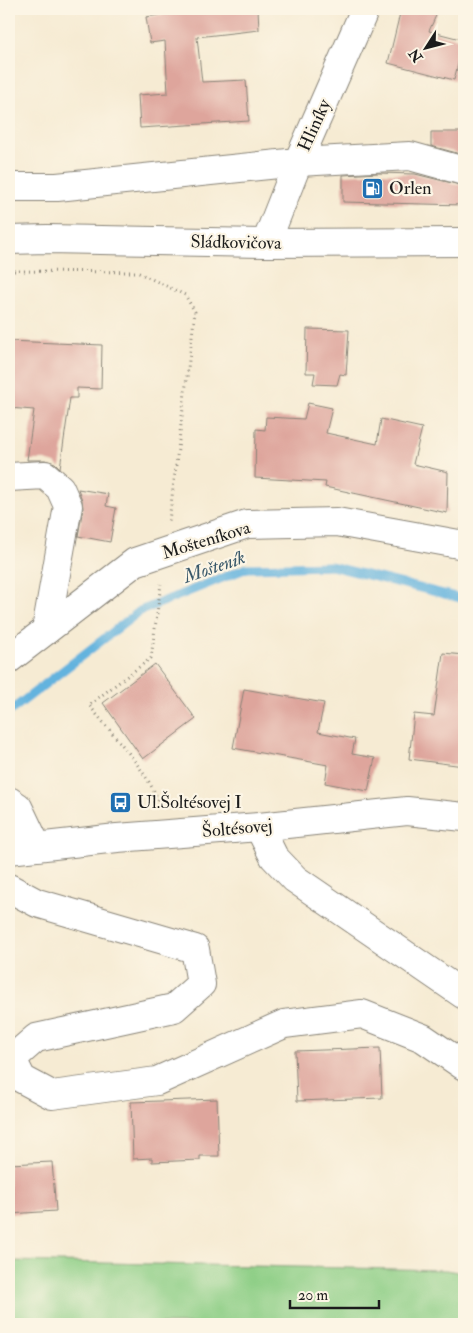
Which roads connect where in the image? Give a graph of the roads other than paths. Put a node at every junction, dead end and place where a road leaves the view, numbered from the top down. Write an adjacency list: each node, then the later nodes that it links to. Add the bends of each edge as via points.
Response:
1 (365, 9): 2 (street, Hliníky)
2 (298, 162): 3 (street, via 410,156); 4 (street, via 57,187); 7 (street, Hliníky)
3 (464, 172)
4 (9, 187)
5 (9, 240): 7 (street, Sládkovičova)
6 (464, 242): 7 (street, Sládkovičova)
7 (266, 243)
8 (9, 478): 10 (street, via 45,475 60,488 68,506)
9 (464, 545): 10 (street, Mošteníkova, via 337,522 247,524 135,562)
10 (46, 630): 11 (street, Mošteníkova)
11 (9, 659)
12 (9, 801): 15 (street, via 18,807)
13 (464, 817): 14 (street, Šoltésovej, via 408,811)
14 (259, 827): 15 (street, Šoltésovej); 18 (street, via 274,857 295,879)
15 (37, 847): 16 (street, Šoltésovej)
16 (9, 850)
17 (9, 888): 19 (street, via 37,903 195,949 202,984 174,1008 36,1038 12,1059 22,1079 52,1095 158,1081 284,1024 362,1014 423,1038)
18 (464, 995)
19 (464, 1066)

